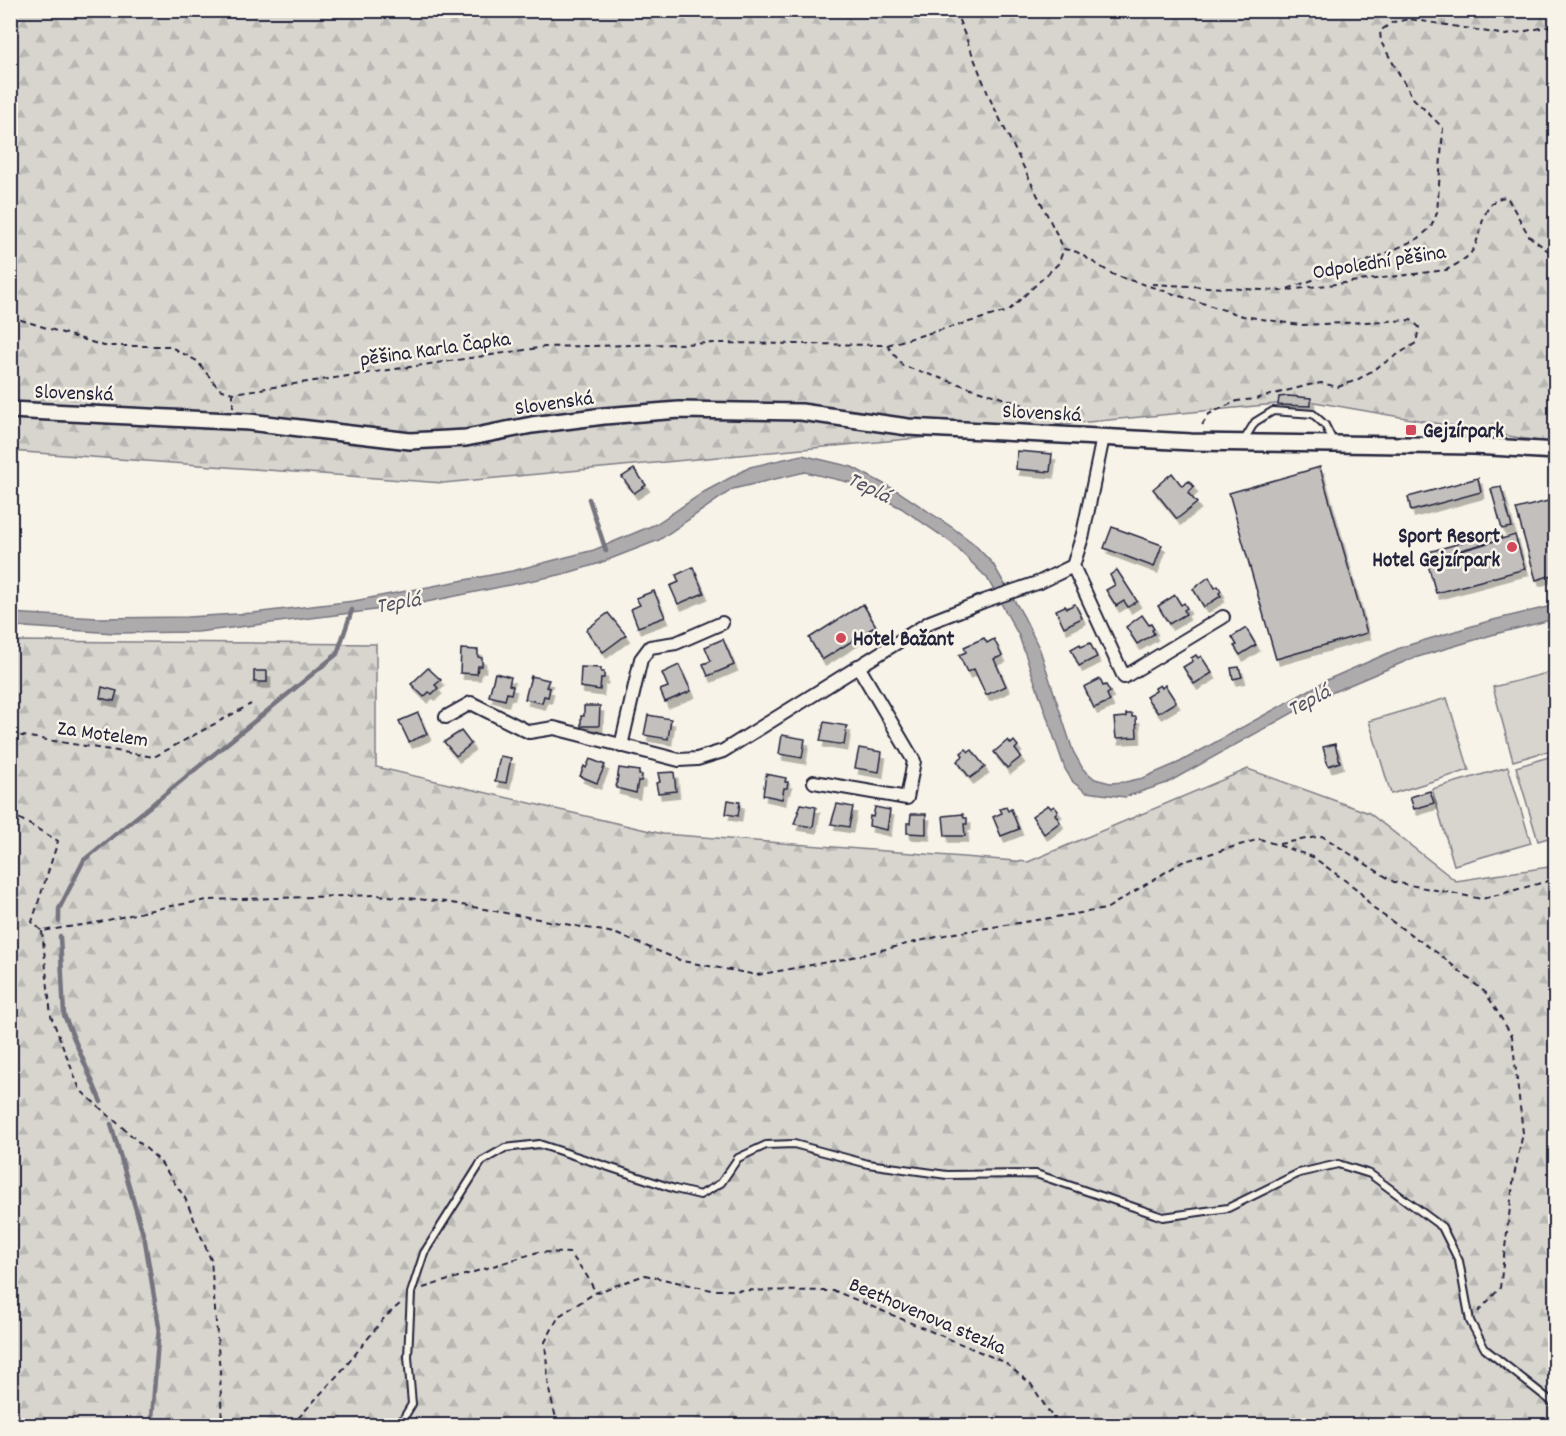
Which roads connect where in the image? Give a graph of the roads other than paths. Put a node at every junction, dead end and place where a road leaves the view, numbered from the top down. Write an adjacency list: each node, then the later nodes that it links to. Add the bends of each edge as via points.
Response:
1 (10, 410): 2 (street, Slovenská, via 249,422 410,441 466,438 542,424 679,410 801,412 908,427)
2 (1103, 437): 3 (street, Slovenská); 6 (street, Slovenská)
3 (1242, 443): 4 (street, Slovenská); 4 (lane, via 1256,422 1273,411 1313,414 1325,425)
4 (1335, 445): 5 (street, Slovenská)
5 (1556, 451)
6 (1073, 566): 7 (street, via 1124,677); 9 (street, via 930,622)
7 (1222, 617)
8 (722, 623): 11 (street, via 676,643 650,647 645,653)
9 (858, 666): 11 (street, via 723,751 679,760); 12 (street, via 914,761 907,798)
10 (446, 717): 11 (street, via 471,703 529,732 554,728)
11 (621, 746)
12 (814, 782)
13 (1556, 1405): 14 (lane, via 1485,1349 1470,1321 1459,1261 1442,1227 1370,1174 1338,1164 1299,1173 1228,1208 1163,1217 1036,1174 946,1175 868,1164 794,1144 766,1145 738,1158 721,1183 700,1195 539,1144 505,1148 482,1161 424,1252 411,1293 408,1357 412,1404)
14 (399, 1425)

